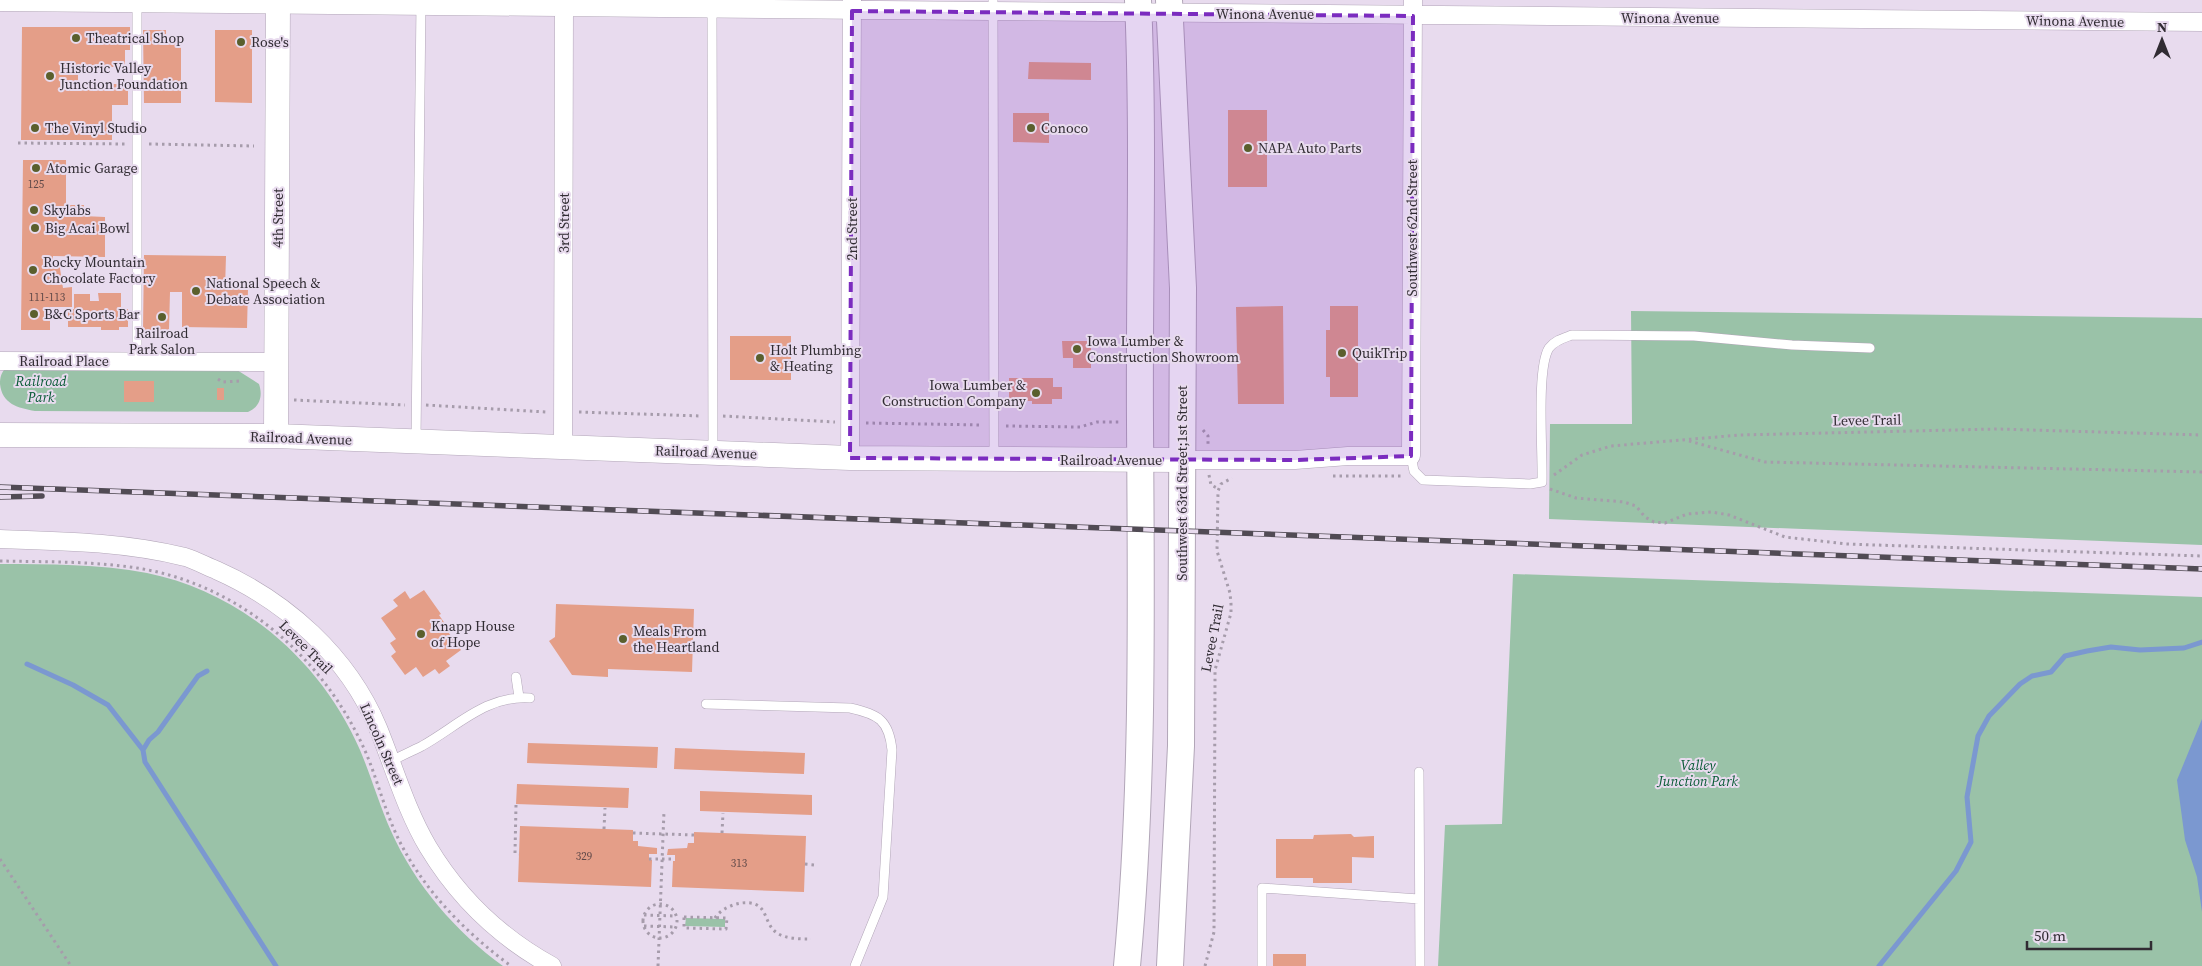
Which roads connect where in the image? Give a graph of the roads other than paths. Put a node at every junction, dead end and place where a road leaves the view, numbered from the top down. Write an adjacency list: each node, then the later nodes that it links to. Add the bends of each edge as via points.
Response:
1 (0, 2): 4 (street, Winona Avenue)
2 (278, 2): 3 (street, Winona Avenue); 4 (street, Winona Avenue); 16 (main road, 4th Street)
3 (420, 3): 5 (street, Winona Avenue); 19 (lane)
4 (137, 4): 15 (lane)
5 (564, 4): 6 (street, Winona Avenue); 20 (street, 3rd Street)
6 (712, 5): 7 (street, Winona Avenue); 21 (lane)
7 (852, 5): 8 (street, Winona Avenue); 23 (street, 2nd Street)
8 (993, 6): 9 (street, Winona Avenue); 24 (lane)
9 (1138, 7): 10 (street, Winona Avenue); 25 (main road)
10 (1169, 7): 11 (street, Winona Avenue); 26 (main road, Southwest 63rd Street;1st Street, via 1183,288)
11 (1413, 8): 12 (street, Winona Avenue); 22 (street, Southwest 62nd Street)
12 (2202, 22)
13 (1870, 348): 22 (lane, via 1792,345 1721,337 1572,335 1558,340 1549,349 1545,361 1541,406 1542,482 1434,481 1418,477)
14 (0, 361): 15 (street, Railroad Place)
15 (137, 361): 16 (street, Railroad Place)
16 (277, 362): 18 (main road, 4th Street)
17 (0, 435): 18 (main road, Railroad Avenue)
18 (276, 436): 19 (main road, Railroad Avenue)
19 (416, 442): 20 (main road, Railroad Avenue)
20 (563, 446): 21 (main road, Railroad Avenue)
21 (713, 452): 23 (main road, Railroad Avenue)
22 (1411, 456): 26 (street, Railroad Avenue)
23 (850, 458): 24 (main road, Railroad Avenue)
24 (994, 459): 25 (main road, Railroad Avenue)
25 (1140, 460): 26 (main road, Railroad Avenue); 37 (main road, via 1137,797)
26 (1181, 460): 38 (main road, Southwest 63rd Street;1st Street, via 1181,746)
27 (0, 539): 32 (street, Lincoln Street, via 143,548 187,557 228,575 268,598 306,628 340,664 373,719)
28 (516, 676): 29 (lane)
29 (519, 697): 30 (lane); 32 (lane, via 474,711 423,745)
30 (530, 698)
31 (706, 704): 36 (lane, via 850,708 870,713 884,722 892,750 883,897)
32 (391, 761): 35 (street, Lincoln Street, via 427,846 461,893 505,937)
33 (1419, 772): 34 (lane)
34 (1419, 898): 39 (lane, via 1262,888); 40 (lane)
35 (552, 966)
36 (855, 966)
37 (1127, 966)
38 (1170, 966)
39 (1262, 966)
40 (1420, 966)

